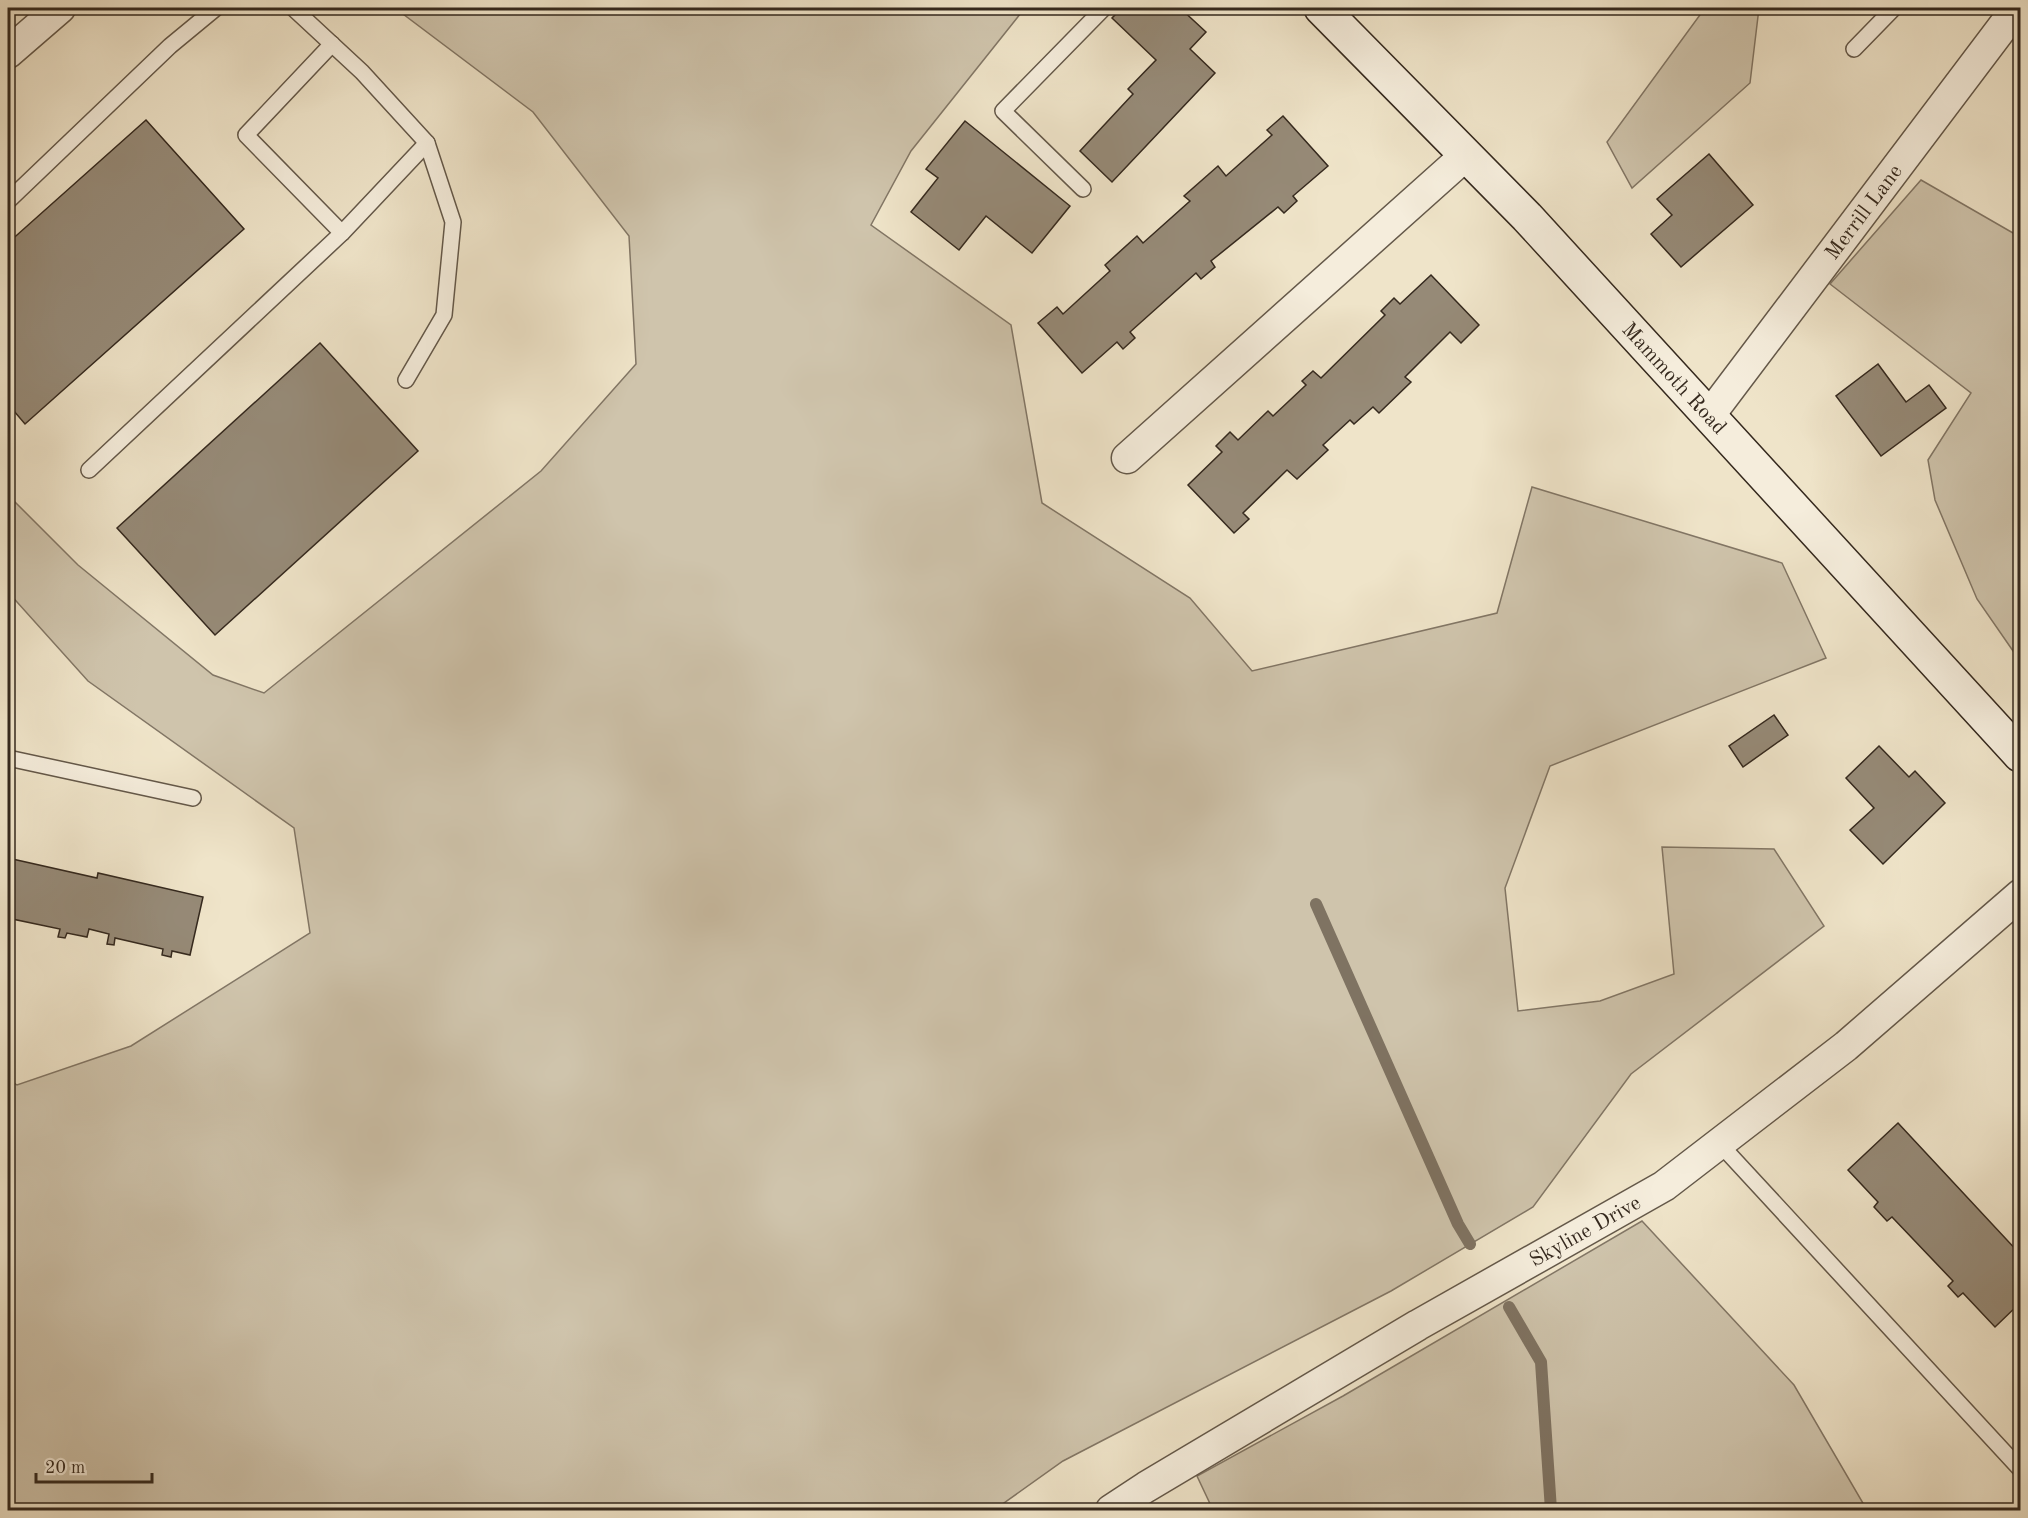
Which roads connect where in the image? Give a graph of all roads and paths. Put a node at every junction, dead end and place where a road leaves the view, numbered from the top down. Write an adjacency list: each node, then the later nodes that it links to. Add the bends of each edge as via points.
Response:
1 (60, 8): 10 (street)
2 (216, 8): 14 (lane, via 170,46)
3 (293, 8): 8 (lane)
4 (1104, 8): 13 (lane, via 1003,111)
5 (1321, 8): 12 (main road, Mammoth Road)
6 (1894, 8): 9 (lane)
7 (2017, 8): 17 (street, Merrill Lane)
8 (332, 44): 11 (lane); 15 (lane, via 246,135)
9 (1854, 49)
10 (8, 53)
11 (428, 143): 15 (lane); 16 (lane, via 453,222 444,315)
12 (1466, 154): 17 (main road, Mammoth Road); 18 (street)
13 (1083, 189)
14 (8, 201)
15 (342, 233): 19 (lane)
16 (406, 381)
17 (1709, 416): 20 (main road, Mammoth Road)
18 (1126, 458)
19 (89, 470)
20 (2020, 755)
21 (8, 758): 22 (lane)
22 (193, 798)
23 (2020, 895): 24 (street, Skyline Drive, via 1846,1046)
24 (1719, 1143): 25 (lane); 26 (street, Skyline Drive, via 1664,1186 1418,1324)
25 (2020, 1469)
26 (1120, 1508)

